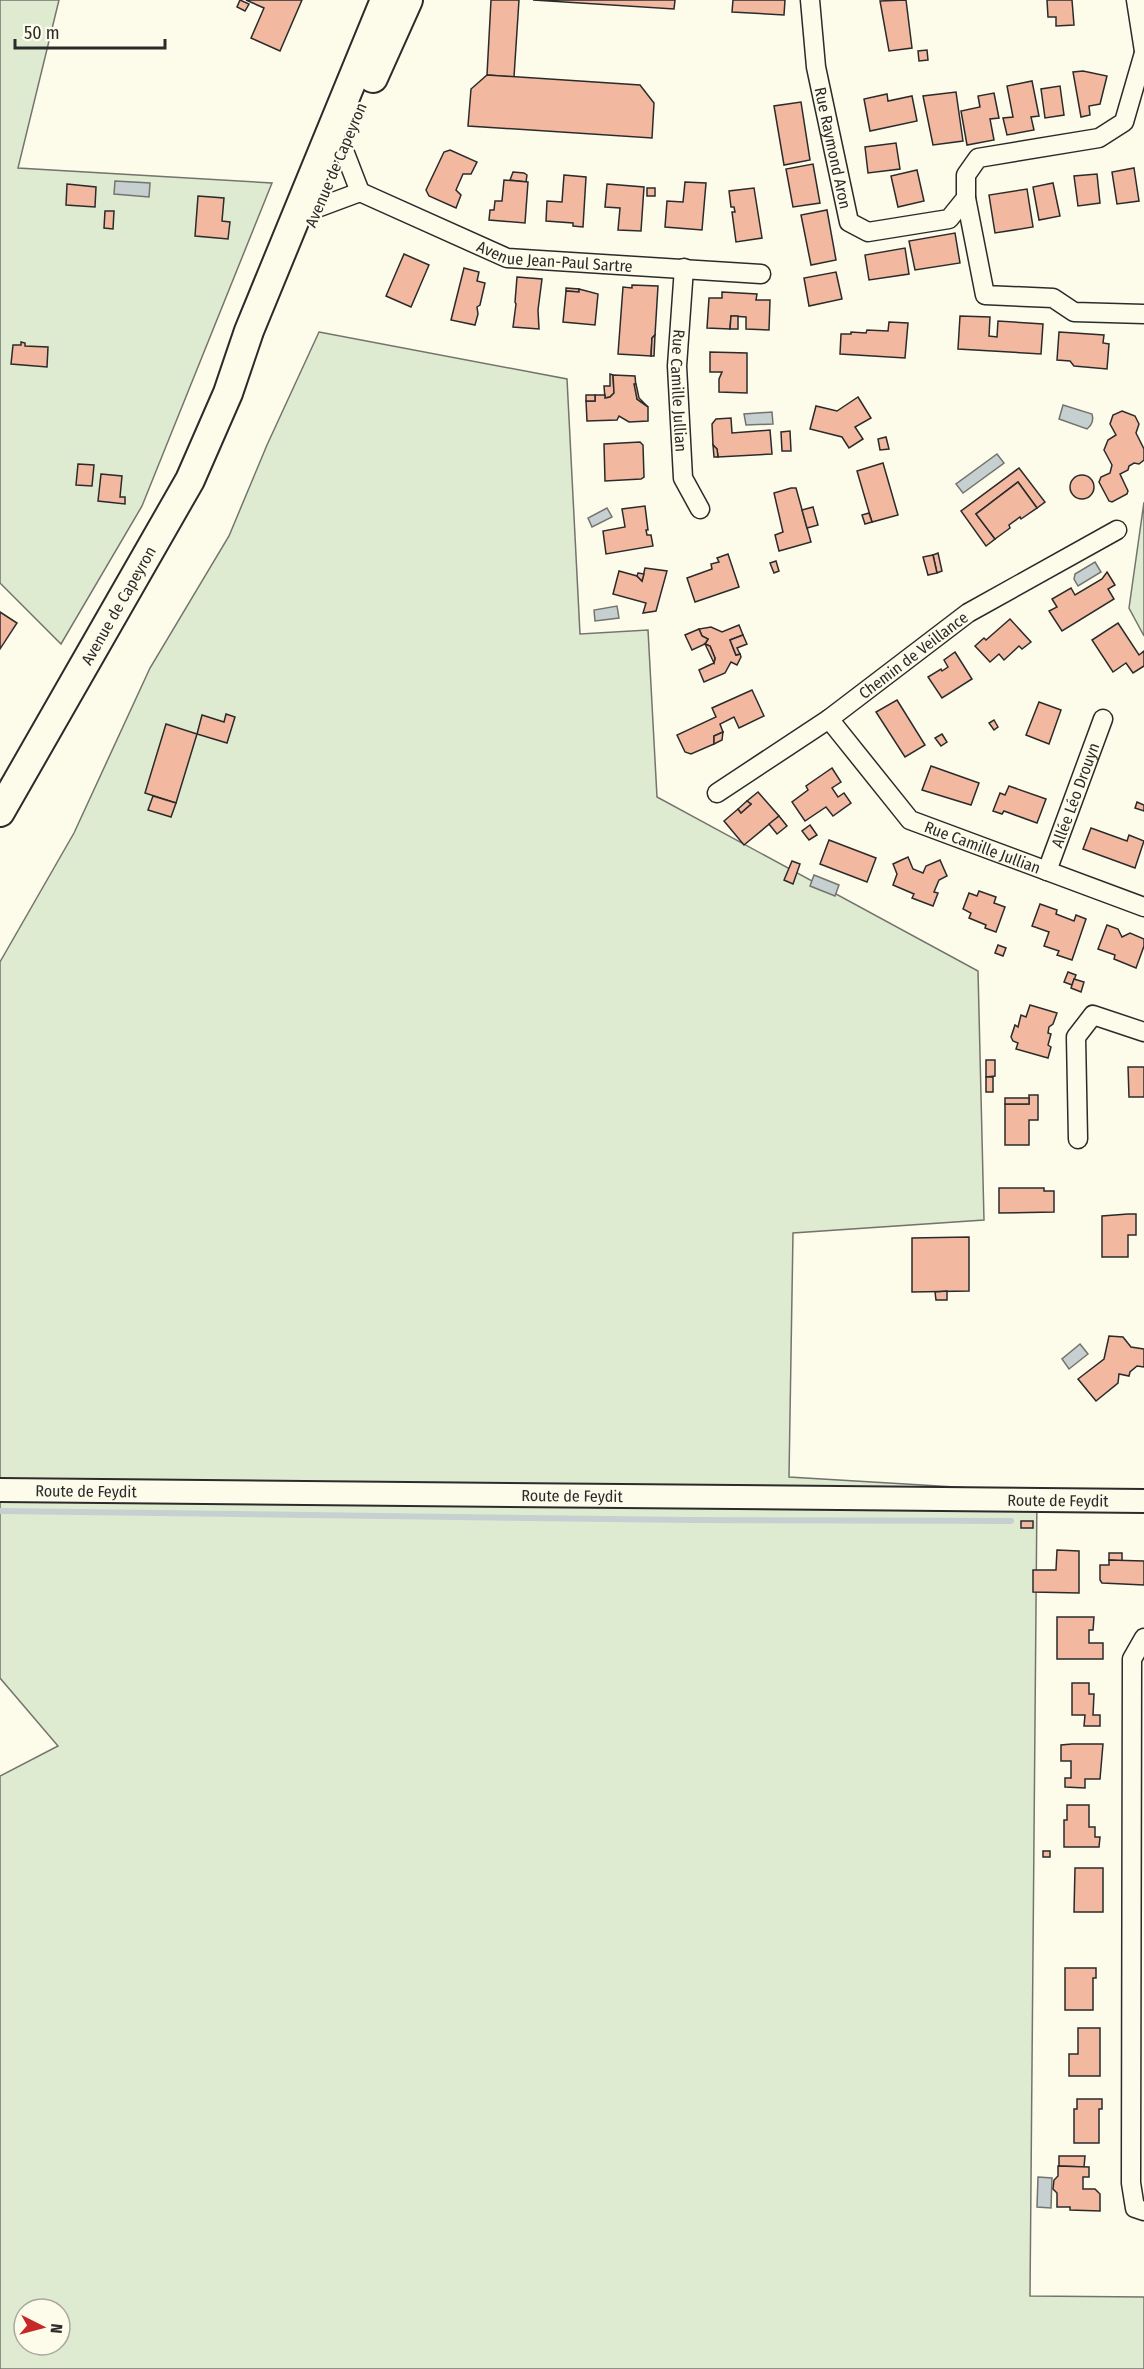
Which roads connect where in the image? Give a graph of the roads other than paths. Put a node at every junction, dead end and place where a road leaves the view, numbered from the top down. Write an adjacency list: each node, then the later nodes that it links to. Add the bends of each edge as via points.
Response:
1 (385, 0): 13 (main road, Avenue de Capeyron, via 249,331)
2 (408, 0): 6 (main road, Avenue de Capeyron)
3 (810, 0): 8 (street, Rue Raymond Aron, via 816,67 849,222 868,232 949,219)
4 (1136, 0): 5 (street)
5 (1144, 52): 8 (street, via 1124,122 1098,138 978,158 966,175)
6 (343, 148): 7 (street); 9 (main road, Avenue de Capeyron)
7 (360, 192): 9 (street); 10 (street, Avenue Jean-Paul Sartre, via 507,258)
8 (966, 198): 12 (street, via 985,296 1053,298 1074,312)
9 (317, 208): 13 (main road, Avenue de Capeyron, via 262,338)
10 (684, 268): 11 (street, Avenue Jean-Paul Sartre); 14 (street, Rue Camille Jullian, via 677,366 683,478)
11 (761, 274)
12 (1144, 314)
13 (228, 393): 19 (main road, Avenue de Capeyron, via 190,480)
14 (700, 510)
15 (1117, 530): 16 (street, Chemin de Veillance, via 968,613)
16 (829, 719): 18 (street, Chemin de Veillance); 20 (street, Rue Camille Jullian, via 910,820)
17 (1103, 719): 20 (street, Allée Léo Drouyn)
18 (717, 793)
19 (0, 812)
20 (1047, 871): 21 (street, Rue Camille Jullian)
21 (1144, 907)
22 (1144, 1032): 23 (street, via 1094,1015 1076,1037)
23 (1078, 1139)
24 (0, 1490): 25 (street, Route de Feydit)
25 (1144, 1501)
26 (1144, 1638): 27 (street, via 1132,1659 1131,2183 1135,2208)
27 (1144, 2211)

